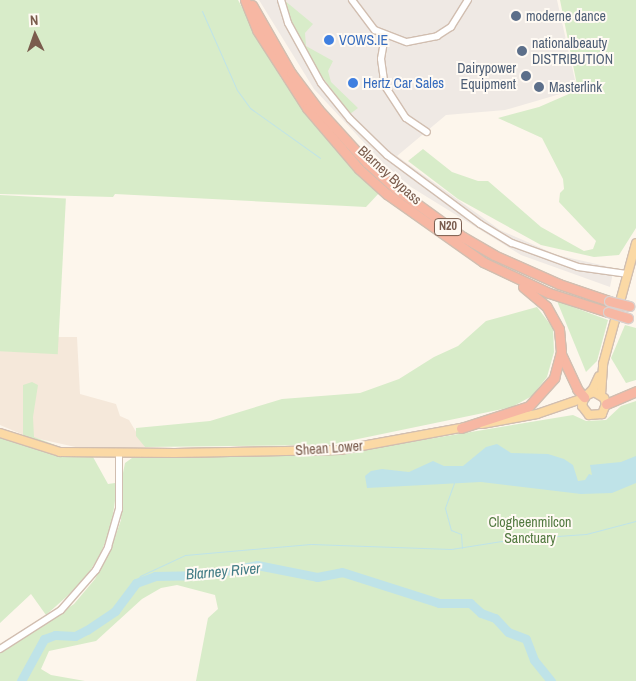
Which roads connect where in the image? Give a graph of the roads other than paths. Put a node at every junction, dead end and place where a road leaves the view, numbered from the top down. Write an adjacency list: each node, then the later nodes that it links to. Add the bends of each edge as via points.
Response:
1 (247, 0): 8 (highway, Blarney Bypass / N20, via 257,30 284,76 334,140 387,194); 10 (highway, Blarney Bypass / N20, bridge, via 291,73 318,109 395,188 439,221 494,255 559,284)
2 (281, 0): 9 (street, via 288,24 321,83 350,119 387,154 480,224 512,243 578,267)
3 (352, 0): 5 (street, via 366,21)
4 (468, 0): 5 (street, via 451,26 437,36 407,42)
5 (386, 36): 6 (street, via 381,59 385,86 403,114)
6 (427, 132)
7 (636, 243): 9 (main road)
8 (465, 251): 11 (highway, Blarney Bypass / N20, bridge, via 531,285); 12 (highway, via 539,298 558,329)
9 (627, 274): 13 (main road)
10 (632, 307)
11 (632, 319)
12 (561, 352): 16 (highway, via 577,389); 20 (highway, via 554,378 529,406)
13 (603, 364): 15 (main road); 16 (main road, via 595,386)
14 (636, 391): 17 (highway)
15 (601, 395): 16 (main road); 17 (main road)
16 (585, 397): 18 (main road); 19 (main road, Shean Lower)
17 (606, 404): 18 (main road, via 604,411 595,416)
18 (583, 409): 19 (main road, Shean Lower)
19 (537, 414): 20 (main road, Shean Lower)
20 (461, 428): 22 (main road, Shean Lower, via 340,450)
21 (0, 433): 22 (main road, Shean Lower, via 60,452)
22 (119, 453): 23 (street, via 119,509 108,547 96,570 60,610)
23 (0, 649)

